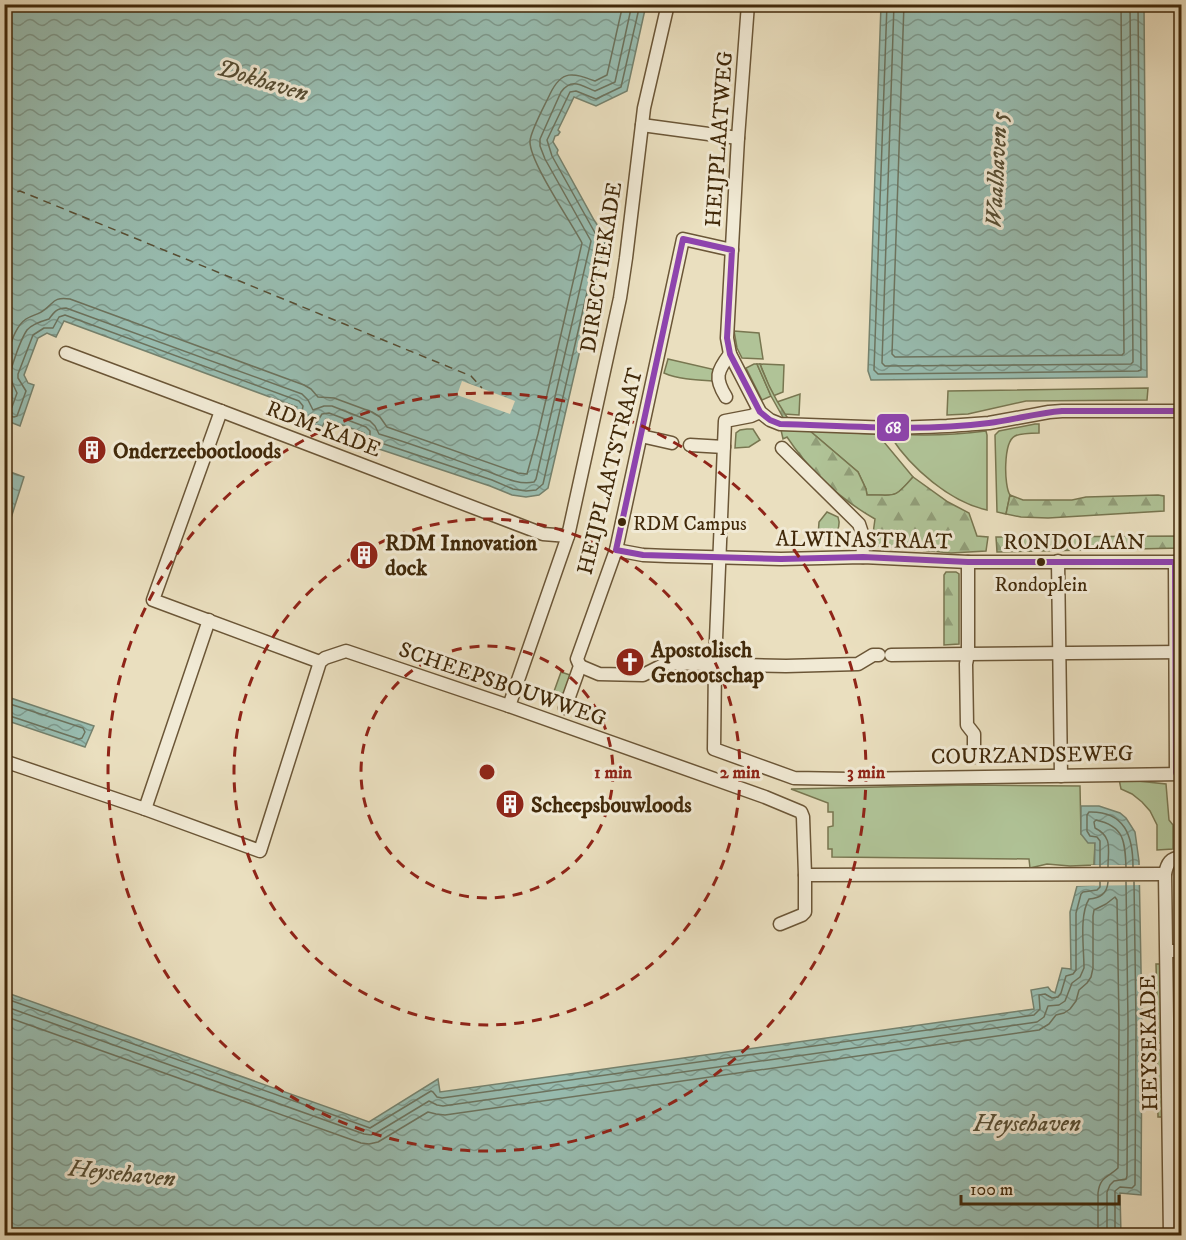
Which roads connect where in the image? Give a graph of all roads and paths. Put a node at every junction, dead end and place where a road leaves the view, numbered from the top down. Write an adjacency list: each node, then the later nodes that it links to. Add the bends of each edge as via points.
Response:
1 (668, 4): 3 (street, DIRECTIEKADE)
2 (748, 4): 4 (street, HEIJPLAATWEG)
3 (642, 125): 4 (street); 17 (street, DIRECTIEKADE, via 624,277)
4 (738, 138): 5 (street, HEIJPLAATWEG)
5 (732, 250): 7 (street, HEIJPLAATWEG); 12 (street, HEIJPLAATSTRAAT, via 683,239)
6 (66, 353): 9 (street, RDM-KADE)
7 (730, 354): 8 (street, via 719,369 718,385); 11 (street, HEIJPLAATWEG)
8 (726, 397)
9 (221, 411): 17 (street, RDM-KADE, via 543,534); 24 (street, via 153,600)
10 (1182, 411): 11 (street, via 1072,410 989,423 893,428 780,423)
11 (760, 412): 15 (street, via 725,421)
12 (641, 436): 13 (street); 18 (street, HEIJPLAATSTRAAT)
13 (672, 443)
14 (690, 445): 15 (street)
15 (724, 447): 19 (street)
16 (782, 448): 20 (street, via 859,524)
17 (568, 536): 31 (street, DIRECTIEKADE)
18 (616, 550): 19 (street, ALWINASTRAAT, via 643,555); 30 (street, HEIJPLAATSTRAAT, via 577,659)
19 (720, 557): 20 (street, ALWINASTRAAT); 29 (street)
20 (862, 557): 22 (street, ALWINASTRAAT)
21 (1058, 561): 22 (street, RONDOLAAN); 23 (street, RONDOLAAN); 26 (street)
22 (968, 562): 27 (street)
23 (1178, 562): 25 (street)
24 (209, 620): 28 (street); 37 (street)
25 (1178, 652): 26 (street); 35 (street)
26 (1059, 653): 27 (street); 36 (street)
27 (969, 654): 29 (street, via 873,655 858,664); 33 (street, via 968,725 974,734)
28 (320, 662): 31 (street, SCHEEPSBOUWWEG, via 346,651); 37 (street, via 260,851)
29 (715, 664): 30 (street, via 667,663 643,675 600,674); 36 (street, COURZANDSEWEG, via 714,749 794,778)
30 (580, 666): 32 (street, HEIJPLAATSTRAAT)
31 (509, 706): 40 (street, SCHEEPSBOUWWEG, via 801,813)
32 (565, 708)
33 (974, 757)
34 (4, 761): 37 (street)
35 (1179, 774): 36 (street, COURZANDSEWEG)
36 (1061, 776)
37 (145, 809)
38 (1180, 857): 39 (street, via 1168,862)
39 (1166, 874): 40 (street); 42 (street, HEYSEKADE)
40 (805, 875): 41 (street, SCHEEPSBOUWWEG, via 805,912)
41 (780, 924)
42 (1167, 951): 43 (street); 44 (street, HEYSEKADE)
43 (1182, 951)
44 (1176, 1129): 45 (street, HEYSEKADE)
45 (1176, 1221): 46 (street, HEYSEKADE)
46 (1170, 1236)

